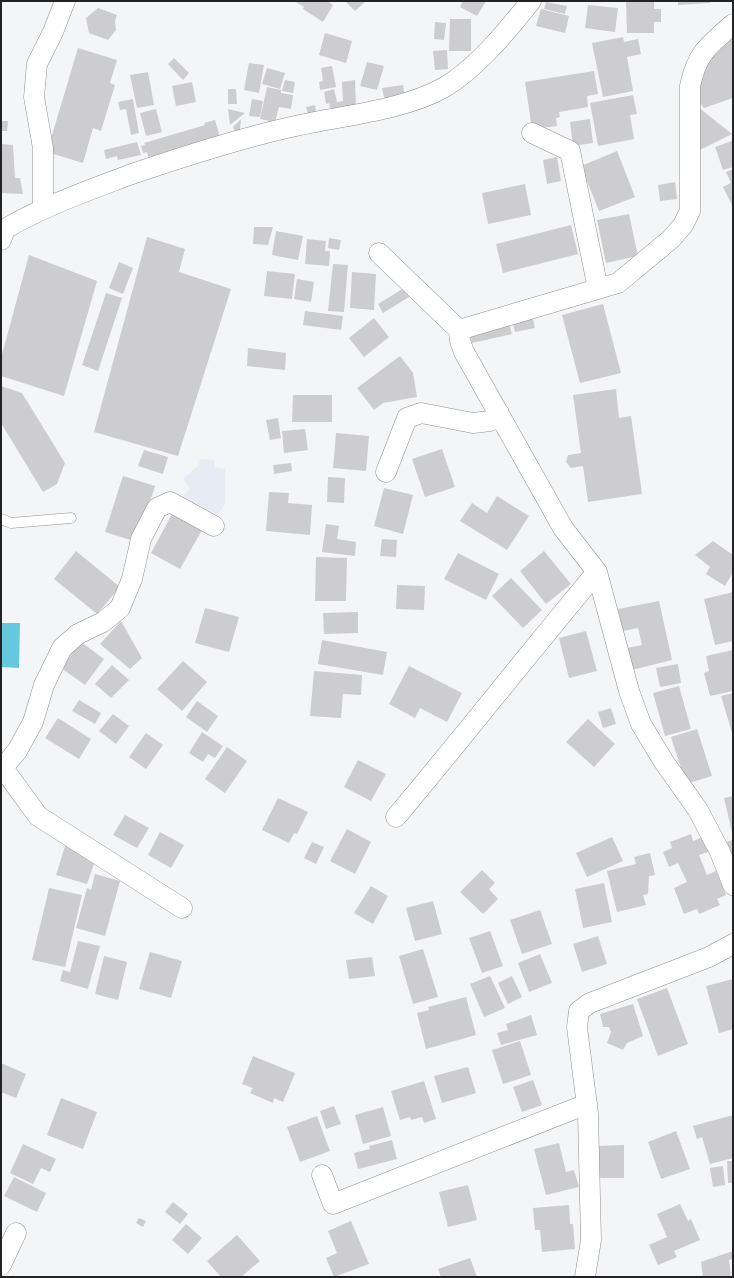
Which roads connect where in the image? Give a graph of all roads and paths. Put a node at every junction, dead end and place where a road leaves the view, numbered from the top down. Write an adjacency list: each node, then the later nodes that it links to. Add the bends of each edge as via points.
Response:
1 (65, 1): 5 (street, via 53,32 36,64 34,97 43,148)
2 (531, 1): 5 (street, via 491,48 444,87 424,98 272,131 165,163)
3 (733, 24): 9 (street, via 702,52 694,67 690,86 690,211 683,225 671,239 618,283)
4 (532, 133): 9 (street, via 570,151)
5 (43, 208): 6 (street)
6 (8, 224): 7 (street)
7 (1, 240)
8 (379, 253): 10 (street)
9 (598, 289): 10 (street)
10 (459, 330): 11 (street, via 464,352)
11 (499, 413): 12 (street, via 490,421 473,423 421,413 407,418); 16 (street, via 563,528)
12 (386, 472)
13 (71, 518): 14 (lane, via 11,523)
14 (1, 519)
15 (214, 526): 17 (street, via 170,502 157,508 141,539 132,579 120,608 103,622 78,634 62,648 44,685 33,722 17,751)
16 (597, 572): 18 (street); 19 (street, via 629,691 641,724 698,810 720,852)
17 (2, 769): 20 (street, via 38,816)
18 (396, 817)
19 (733, 885)
20 (182, 908)
21 (733, 944): 22 (street, via 710,957 590,1003 579,1011 577,1027)
22 (587, 1104): 23 (street, via 333,1204); 26 (street, via 591,1240)
23 (322, 1175)
24 (16, 1233): 25 (street)
25 (1, 1265)
26 (585, 1277)

